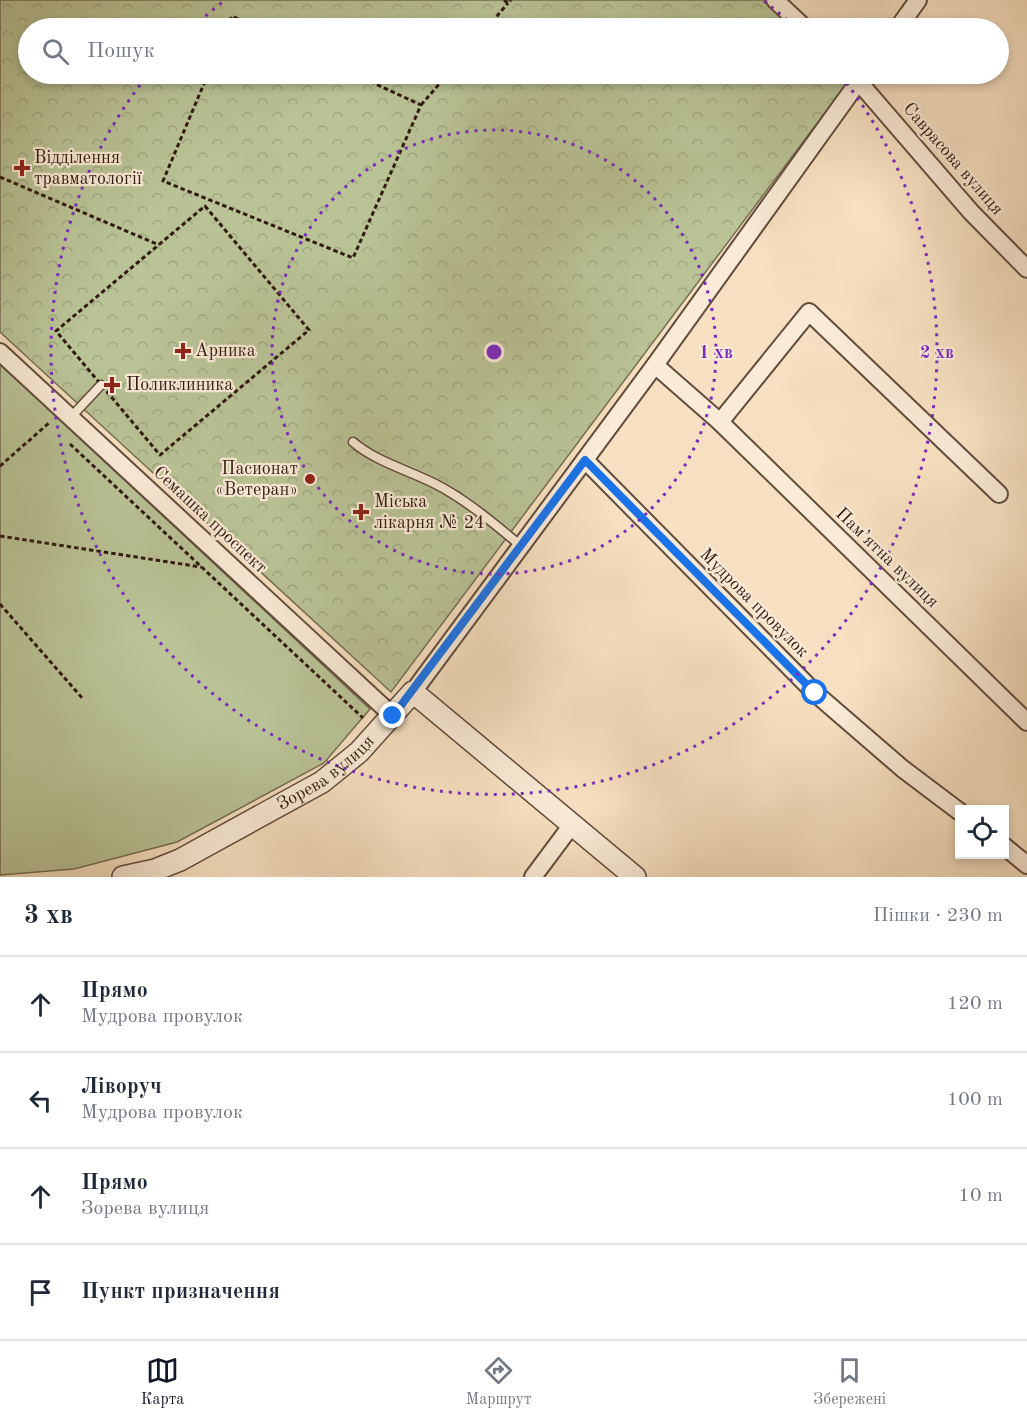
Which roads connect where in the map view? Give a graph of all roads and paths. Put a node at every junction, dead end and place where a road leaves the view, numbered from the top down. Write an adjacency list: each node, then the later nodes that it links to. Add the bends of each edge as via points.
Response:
1 (504, 0): 4 (path)
2 (776, 0): 6 (street)
3 (918, 0): 7 (street)
4 (510, 2): 5 (path)
5 (496, 18)
6 (795, 18)
7 (905, 18)
8 (204, 84): 15 (path, via 163,181)
9 (376, 84): 13 (path)
10 (439, 84): 13 (path)
11 (852, 84): 20 (street)
12 (865, 84): 18 (street, Саврасова вулиця, via 971,213)
13 (421, 105): 15 (path, via 354,258)
14 (0, 177): 17 (path)
15 (207, 199): 16 (path)
16 (205, 206): 17 (path); 21 (path, via 309,330 160,455)
17 (159, 245): 21 (path, via 56,331)
18 (1027, 269)
19 (0, 352): 23 (street, Семашка проспект)
20 (655, 365): 24 (street, Пам’ятна вулиця); 29 (street)
21 (102, 385): 23 (lane)
22 (40, 416): 25 (path)
23 (70, 417): 38 (street, Семашка проспект)
24 (720, 422): 31 (street, via 809,312); 39 (street, Пам’ятна вулиця)
25 (49, 423): 26 (path); 30 (path)
26 (57, 431)
27 (66, 439): 34 (path)
28 (352, 442): 33 (lane, via 368,454 443,488)
29 (585, 460): 33 (street); 41 (street, Мудрова провулок, via 815,693)
30 (0, 466)
31 (999, 494)
32 (0, 536): 34 (path)
33 (521, 546): 36 (street)
34 (203, 567): 40 (path)
35 (0, 604): 37 (path)
36 (413, 692): 38 (street, Зорева вулиця); 42 (street)
37 (83, 699)
38 (393, 716): 40 (street, Зорева вулиця)
39 (1027, 722)
40 (378, 732): 43 (street, Зорева вулиця, via 322,782 269,813 180,860)
41 (955, 808)
42 (571, 826): 44 (street); 45 (street)
43 (123, 877)
44 (533, 877)
45 (635, 877)

